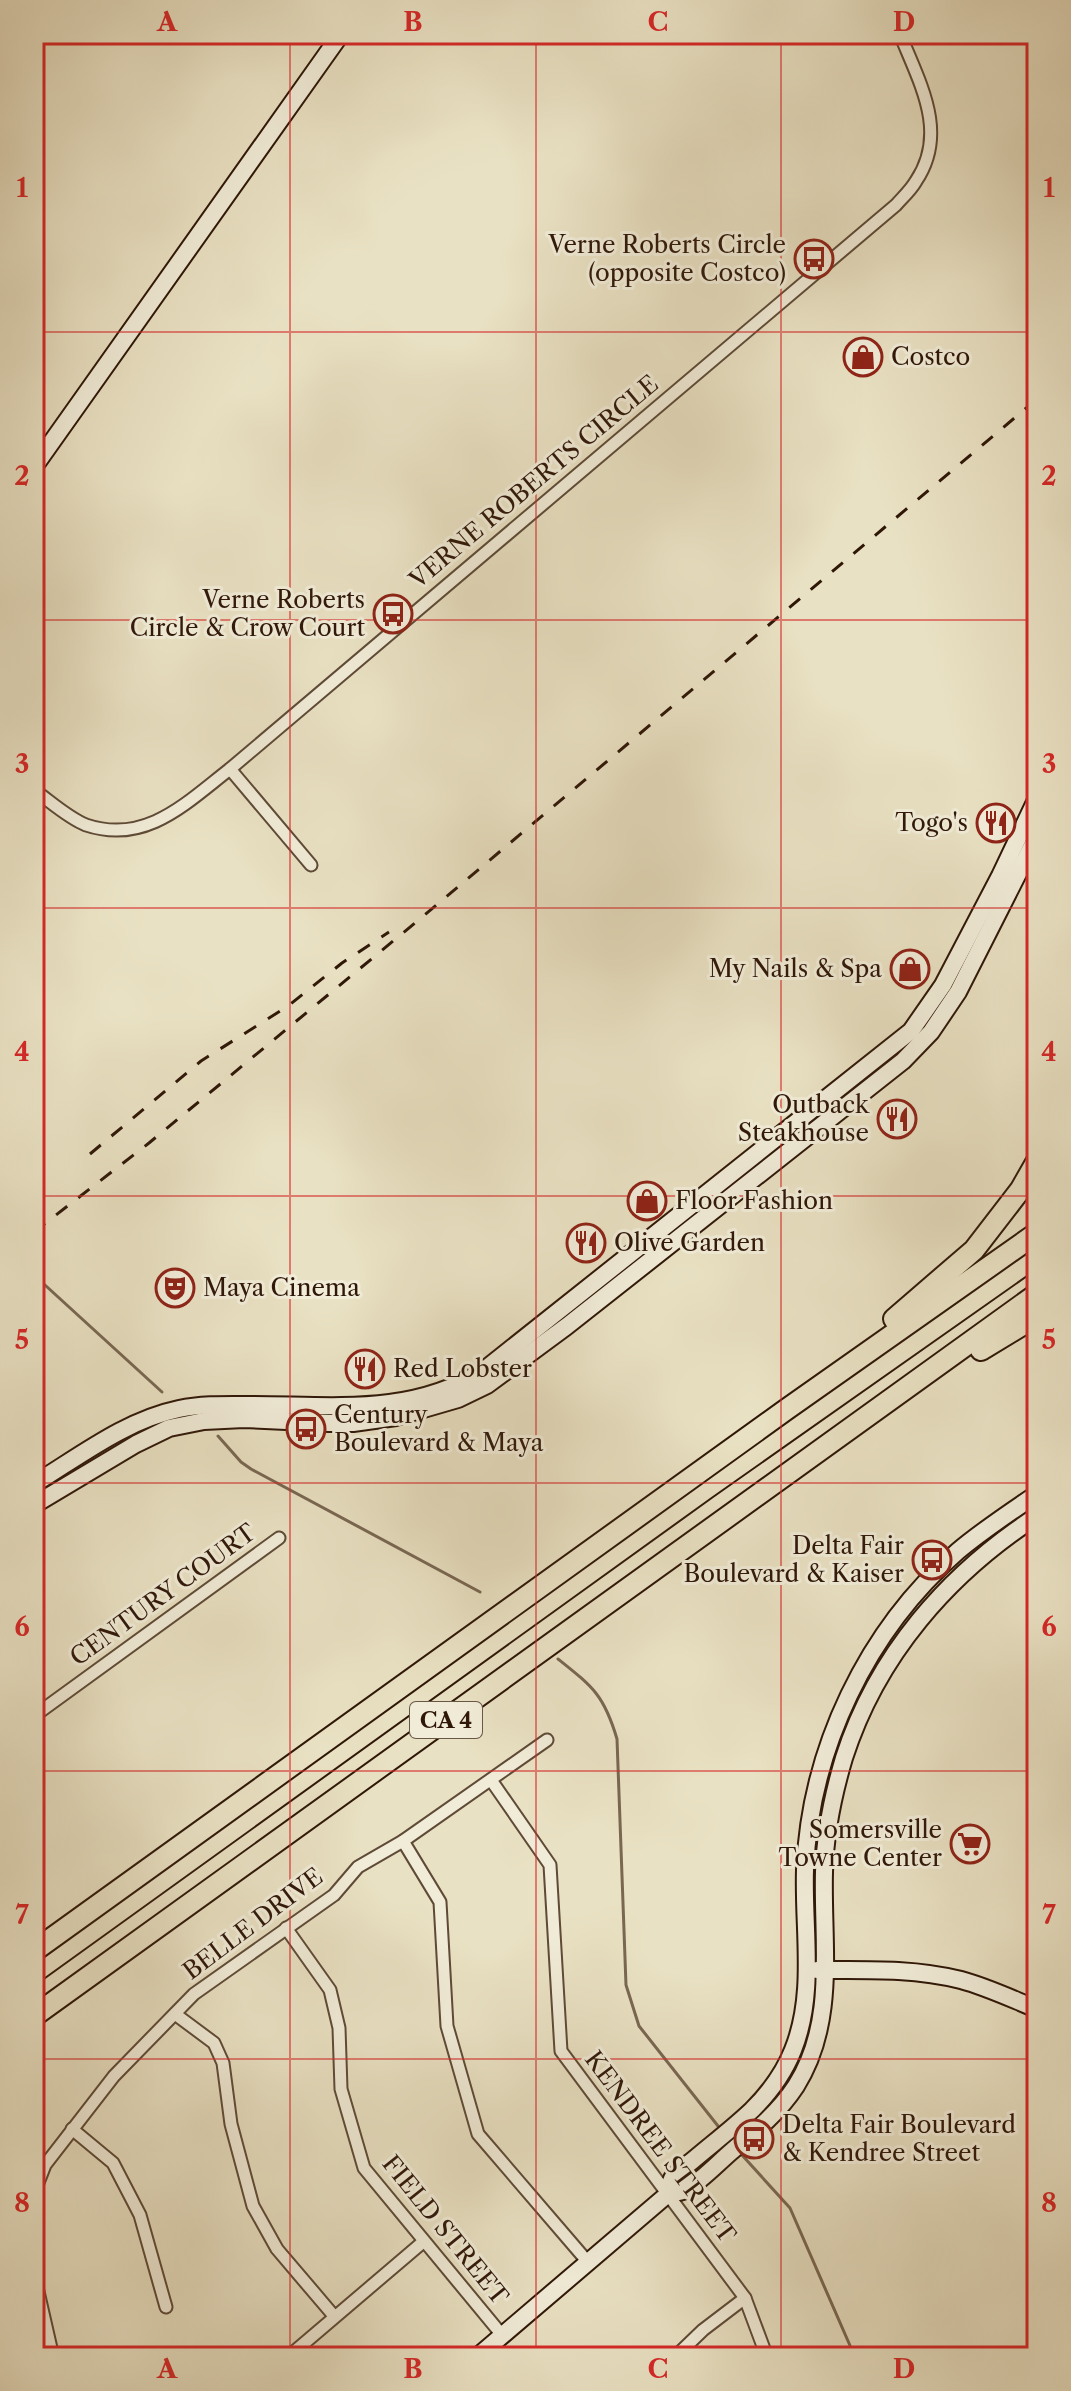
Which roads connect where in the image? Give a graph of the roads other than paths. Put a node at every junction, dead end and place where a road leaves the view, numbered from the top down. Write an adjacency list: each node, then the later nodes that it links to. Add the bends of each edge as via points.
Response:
1 (341, 34): 3 (street)
2 (900, 34): 4 (street, VERNE ROBERTS CIRCLE, via 928,103 932,131 917,181 896,205)
3 (34, 467)
4 (230, 769): 5 (street, VERNE ROBERTS CIRCLE, via 151,825 120,832 84,824); 8 (street)
5 (34, 790)
6 (1037, 798): 15 (street, via 943,985 911,1031 483,1371 437,1394 376,1406 180,1409 140,1420)
7 (1037, 836): 17 (street, via 958,992 903,1061 487,1385 428,1410 382,1419 244,1419 169,1428)
8 (311, 865)
9 (1037, 1161): 13 (highway, via 974,1250)
10 (1037, 1233): 13 (highway, CA 4)
11 (1037, 1294): 14 (highway, CA 4)
12 (1037, 1316): 14 (highway)
13 (787, 1409): 25 (highway, CA 4)
14 (857, 1424): 30 (highway, CA 4)
15 (34, 1484)
16 (1037, 1494): 26 (street, via 934,1574 890,1627 856,1682 829,1747 813,1807 806,1864)
17 (34, 1505)
18 (1037, 1516): 27 (street, via 984,1554 939,1596 902,1642 866,1705 845,1757 828,1828)
19 (279, 1538): 20 (street, CENTURY COURT)
20 (34, 1716)
21 (547, 1740): 22 (street, BELLE DRIVE)
22 (491, 1780): 23 (street, BELLE DRIVE); 33 (street, KENDREE STREET, via 550,1865 561,2051)
23 (403, 1841): 24 (street, BELLE DRIVE, via 358,1867 334,1895); 35 (street, via 440,1902 447,2026 478,2134)
24 (286, 1928): 29 (street, BELLE DRIVE, via 194,1994); 34 (street, FIELD STREET, via 330,1990 339,2028 341,2089 364,2168)
25 (34, 1951)
26 (807, 1970): 27 (street); 33 (street, via 801,2026 778,2078 752,2110 672,2178)
27 (825, 1970): 28 (street, via 944,1976); 33 (street, via 819,2029 796,2086 751,2135 684,2191)
28 (1037, 2009)
29 (175, 2014): 31 (street, BELLE DRIVE, via 114,2076); 39 (street, via 214,2043 223,2063 231,2124 253,2206 277,2249)
30 (34, 2016)
31 (72, 2129): 32 (street, BELLE DRIVE, via 45,2165); 38 (street, via 113,2163 140,2215)
32 (34, 2193)
33 (668, 2194): 35 (street); 37 (street, KENDREE STREET)
34 (423, 2242): 39 (street); 40 (street, FIELD STREET)
35 (587, 2261): 40 (street)
36 (34, 2274): 41 (street)
37 (745, 2298): 44 (street); 45 (street, KENDREE STREET)
38 (166, 2307)
39 (334, 2316): 42 (street)
40 (502, 2335): 43 (street)
41 (53, 2357)
42 (288, 2357)
43 (477, 2357)
44 (675, 2357)
45 (767, 2357)

